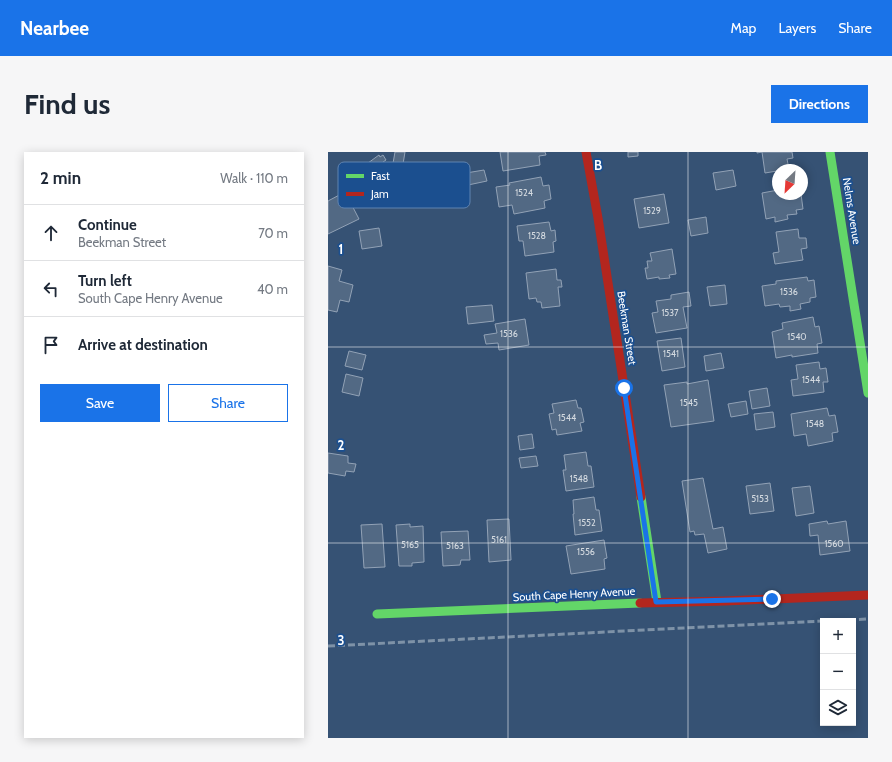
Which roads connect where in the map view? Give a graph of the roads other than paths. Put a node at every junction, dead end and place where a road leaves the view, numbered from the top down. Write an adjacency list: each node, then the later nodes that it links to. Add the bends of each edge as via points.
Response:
1 (586, 152): 5 (street, Beekman Street)
2 (830, 152): 3 (street, Nelms Avenue)
3 (868, 393)
4 (868, 595): 5 (street, South Cape Henry Avenue)
5 (656, 602): 6 (street, South Cape Henry Avenue)
6 (377, 614)

